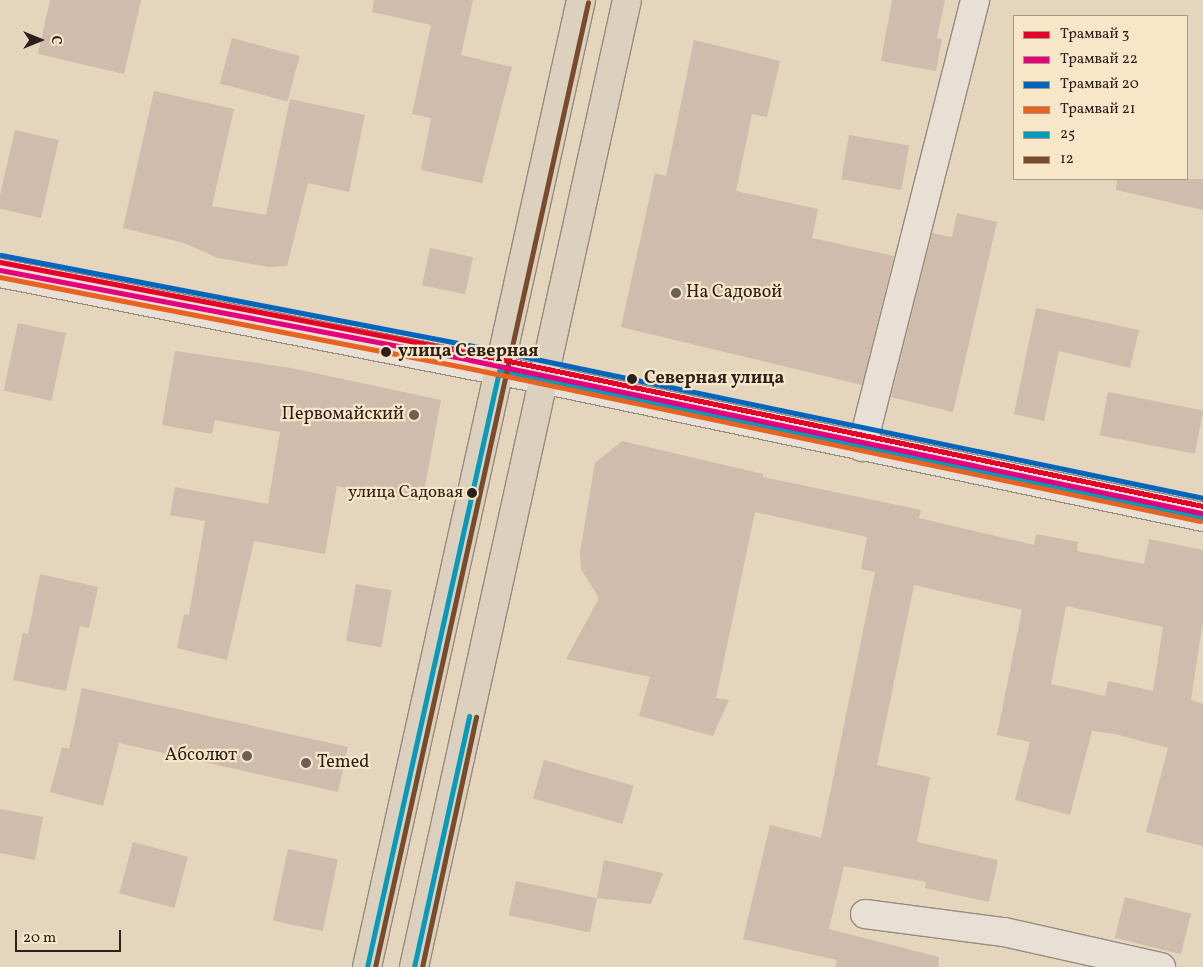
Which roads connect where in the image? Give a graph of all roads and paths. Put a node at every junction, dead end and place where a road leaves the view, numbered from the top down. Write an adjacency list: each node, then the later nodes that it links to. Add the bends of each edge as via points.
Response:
1 (581, 0): 5 (main road)
2 (627, 0): 6 (main road)
3 (975, 0): 7 (street)
4 (0, 273): 5 (street)
5 (499, 371): 6 (street); 10 (main road)
6 (542, 379): 7 (street); 11 (main road)
7 (862, 447): 8 (street)
8 (1203, 517)
9 (865, 914): 12 (street, via 1004,932)
10 (367, 967)
11 (414, 967)
12 (1161, 967)

